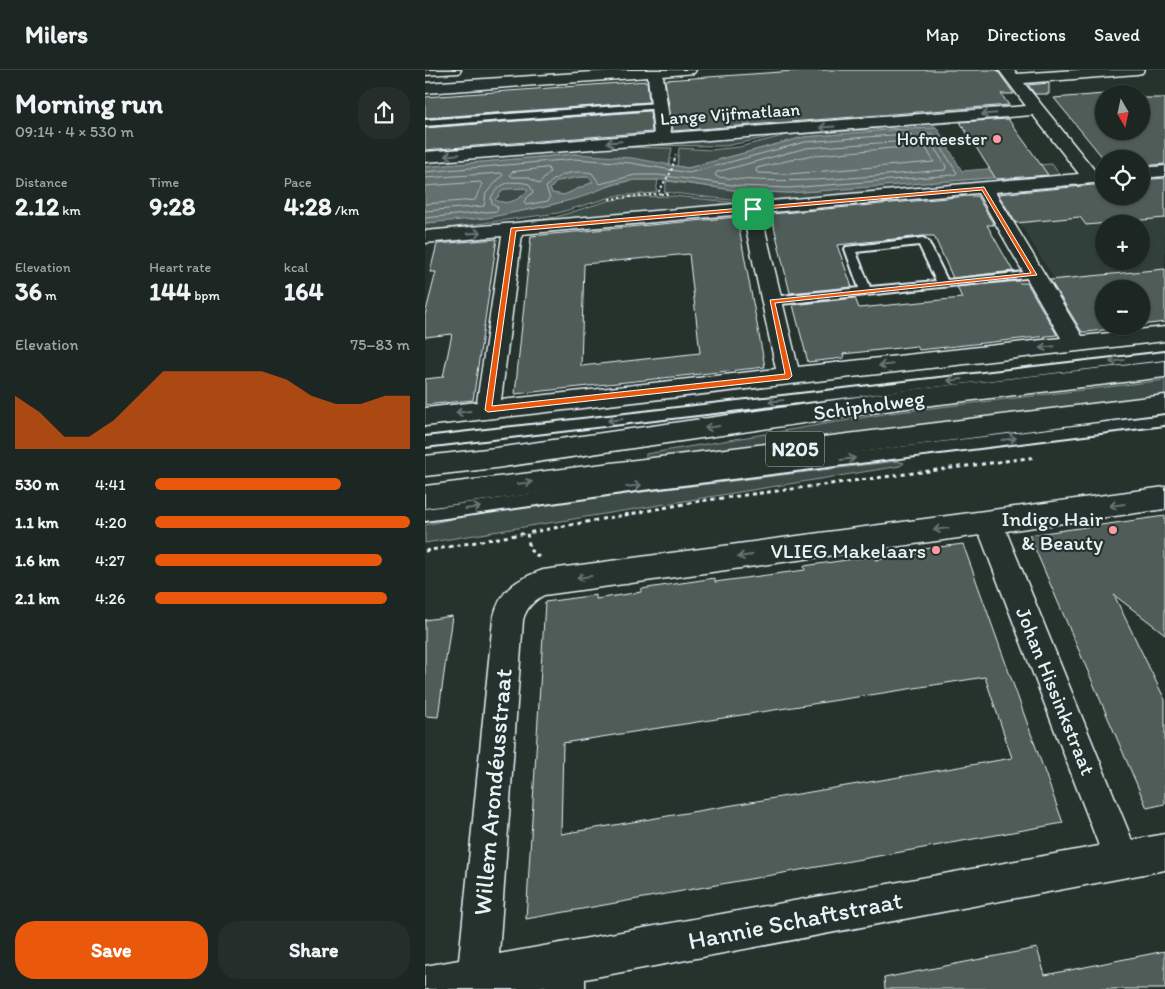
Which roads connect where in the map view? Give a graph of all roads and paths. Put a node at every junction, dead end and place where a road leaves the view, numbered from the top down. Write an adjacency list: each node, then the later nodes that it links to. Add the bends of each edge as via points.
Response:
1 (455, 70): 4 (street)
2 (689, 70): 5 (street)
3 (1137, 70): 6 (street)
4 (425, 71)
5 (655, 71): 7 (street); 8 (street)
6 (1010, 75): 9 (street)
7 (425, 88)
8 (659, 106): 10 (lane); 11 (street)
9 (1037, 110): 11 (street, Lange Vijfmatlaan, one-way to 11); 16 (street)
10 (425, 123)
11 (663, 138): 13 (street, Lange Vijfmatlaan, one-way to 13)
12 (676, 153): 19 (path, via 671,172 659,191 660,194)
13 (425, 157)
14 (1165, 171): 15 (street)
15 (1150, 172)
16 (1095, 176)
17 (1095, 178): 18 (street)
18 (984, 188): 20 (street); 23 (street)
19 (674, 194)
20 (751, 209): 21 (street); 26 (street)
21 (513, 229): 22 (street, one-way to 21); 33 (street)
22 (425, 237)
23 (1035, 274): 24 (lane); 28 (street)
24 (943, 283): 25 (lane); 25 (lane, via 923,241 850,249)
25 (866, 291): 26 (lane)
26 (772, 301): 31 (street)
27 (1165, 334): 28 (street, Schipholweg)
28 (1076, 344): 31 (street, Schipholweg, one-way to 31)
29 (1165, 356): 36 (lane, Schipholweg / N205, one-way to 36)
30 (1165, 369): 38 (street, Schipholweg / N205, one-way to 38, via 899,400)
31 (789, 376): 33 (street, Schipholweg)
32 (1165, 404): 39 (street, Schipholweg / N205, one-way to 32)
33 (488, 410): 34 (street, Schipholweg, one-way to 34)
34 (425, 417)
35 (1165, 420): 41 (lane, N205, one-way to 35, via 643,484)
36 (425, 442)
37 (1039, 457): 43 (path, via 700,501)
38 (425, 466)
39 (425, 497)
40 (1165, 498): 42 (street, one-way to 42)
41 (425, 515)
42 (989, 522): 45 (street, one-way to 45); 47 (street, Johan Hissinkstraat)
43 (527, 533): 44 (path); 45 (path, via 530,550 545,562)
44 (425, 551)
45 (557, 581): 49 (street, Willem Arondéusstraat, via 528,589 511,607 508,620)
46 (1165, 852): 47 (street, Hannie Schaftstraat)
47 (1122, 860): 48 (street, Hannie Schaftstraat)
48 (565, 976): 49 (street, Hannie Schaftstraat)
49 (478, 979): 50 (street, Hannie Schaftstraat)
50 (425, 986)

